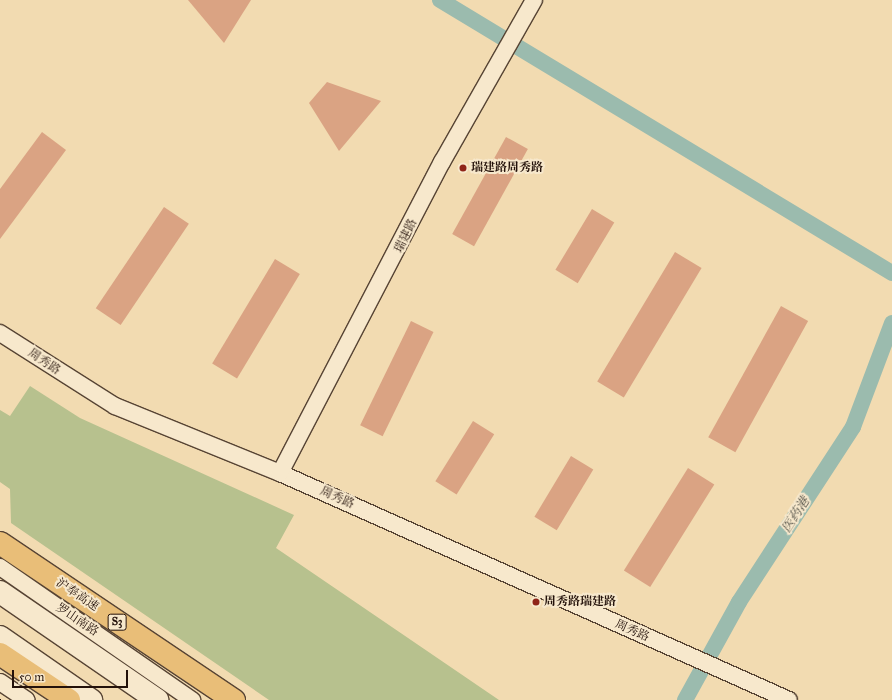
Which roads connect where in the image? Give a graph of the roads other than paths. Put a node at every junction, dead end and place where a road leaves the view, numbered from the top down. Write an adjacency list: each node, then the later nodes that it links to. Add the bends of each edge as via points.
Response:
1 (530, 7): 3 (street, 瑞建路, via 442,162)
2 (0, 332): 3 (street, 周秀路, via 115,406)
3 (280, 473): 16 (street, 周秀路)
4 (0, 543): 15 (highway, 沪奉高速 / S3)
5 (0, 567): 14 (street, 罗山南路)
6 (0, 592): 13 (main road, 罗山南路)
7 (0, 637): 12 (main road)
8 (0, 654): 11 (highway)
9 (0, 682): 10 (street)
10 (27, 700)
11 (69, 700)
12 (91, 700)
13 (157, 700)
14 (192, 700)
15 (234, 700)
16 (789, 700)

